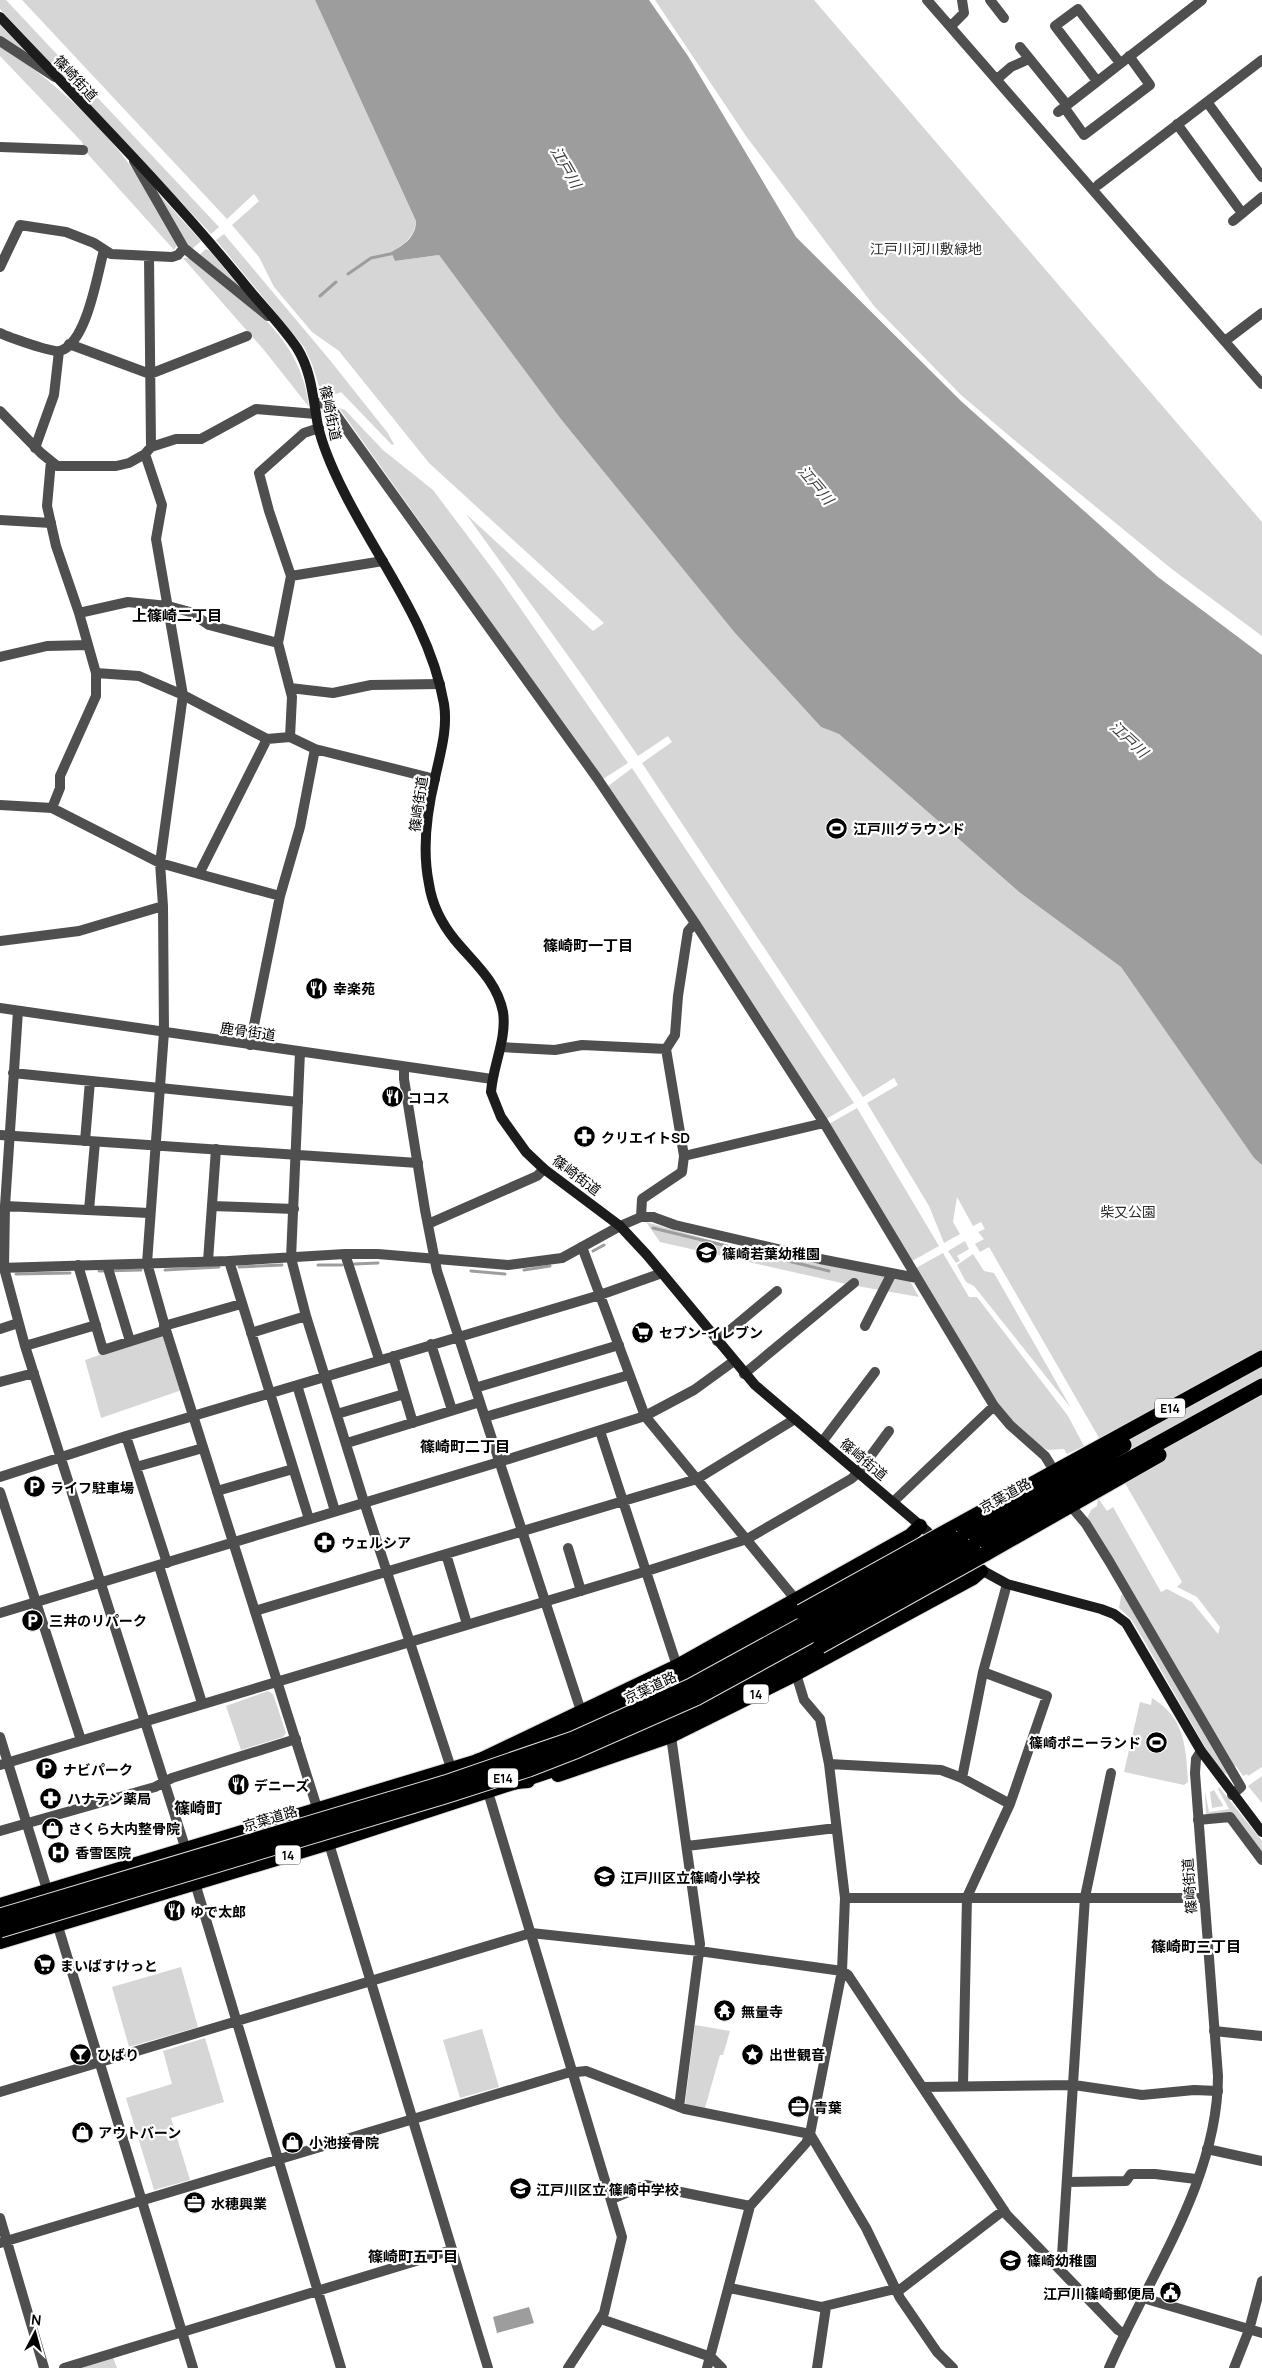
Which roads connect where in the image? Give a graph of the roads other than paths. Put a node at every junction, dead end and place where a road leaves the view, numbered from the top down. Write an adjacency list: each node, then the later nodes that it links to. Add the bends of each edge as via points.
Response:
1 (927, 0): 15 (street)
2 (962, 0): 7 (street, via 964,13)
3 (990, 0): 6 (street)
4 (1202, 0): 10 (street)
5 (0, 17): 14 (main road, 篠崎街道)
6 (1004, 18)
7 (953, 24)
8 (0, 41): 14 (street)
9 (1020, 47): 11 (street)
10 (1129, 56): 13 (street); 18 (street, via 1150,85 1084,135)
11 (1029, 59): 15 (street, via 1011,67); 18 (street)
12 (1262, 60): 17 (street)
13 (1120, 63): 16 (street); 16 (street, via 1078,9 1055,26)
14 (58, 79): 22 (main road, 篠崎街道)
15 (997, 79): 36 (street)
16 (1097, 82): 18 (street)
17 (1207, 102): 19 (street); 23 (street)
18 (1063, 108)
19 (1177, 124): 24 (street); 26 (street)
20 (0, 147): 21 (street)
21 (83, 150)
22 (134, 160): 28 (street); 33 (main road, 篠崎街道, via 211,243)
23 (1262, 177)
24 (1098, 185)
25 (1262, 197): 26 (street)
26 (1242, 213): 27 (street)
27 (1233, 221)
28 (184, 248): 30 (street, via 172,257); 33 (street)
29 (104, 250): 30 (street, via 111,254); 31 (street, via 66,232 20,225); 37 (street, via 83,327)
30 (149, 256): 39 (street)
31 (0, 267)
32 (1262, 313): 36 (street)
33 (278, 324): 41 (main road, 篠崎街道, via 304,361)
34 (0, 335): 38 (street)
35 (247, 336): 39 (street)
36 (1225, 341): 40 (street)
37 (69, 344): 38 (street); 39 (street)
38 (59, 351): 45 (street, via 54,396)
39 (150, 374): 46 (street)
40 (1262, 384)
41 (315, 402): 43 (main road, 篠崎街道); 71 (street, via 329,405 334,411 597,778)
42 (0, 410): 45 (street)
43 (316, 414): 44 (main road, 篠崎街道); 46 (street, via 256,409 201,439 176,440)
44 (319, 428): 50 (main road, 篠崎街道, via 343,490); 51 (street, via 304,434 259,473)
45 (36, 448): 47 (street)
46 (148, 451): 47 (street, via 129,463 116,466 57,466); 52 (street, via 162,506 156,539)
47 (51, 460): 49 (street, via 47,506)
48 (0, 520): 49 (street)
49 (51, 523): 53 (street)
50 (383, 561): 51 (street); 58 (main road, 篠崎街道, via 417,623)
51 (291, 576): 54 (street)
52 (168, 606): 53 (street, via 128,602); 54 (street, via 190,612 209,625); 60 (street)
53 (79, 613): 55 (street)
54 (278, 643): 59 (street)
55 (88, 646): 56 (street, via 46,646); 57 (street)
56 (0, 657)
57 (96, 673): 60 (street, via 139,676); 66 (street, via 96,696 60,776 60,788)
58 (440, 684): 59 (street, via 371,685 333,693); 64 (main road, 篠崎街道, via 445,722)
59 (290, 688): 61 (street)
60 (183, 695): 62 (street); 67 (street)
61 (290, 737): 62 (street); 63 (street)
62 (267, 739): 68 (street)
63 (315, 749): 64 (street); 69 (street, via 300,828)
64 (434, 779): 77 (main road, 篠崎街道, via 426,851 429,885 445,926 483,970 499,998 504,1025)
65 (0, 805): 66 (street)
66 (52, 808): 67 (street)
67 (160, 863): 68 (street); 70 (street)
68 (200, 874): 69 (street)
69 (280, 896): 76 (street)
70 (163, 906): 72 (street, via 79,931); 75 (street)
71 (695, 923): 78 (street, via 688,931 675,1035); 86 (street)
72 (0, 941)
73 (0, 1008): 74 (street, 鹿骨街道)
74 (18, 1011): 75 (street, 鹿骨街道); 81 (street)
75 (164, 1032): 76 (street, 鹿骨街道); 84 (street)
76 (250, 1045): 79 (street, 鹿骨街道)
77 (501, 1047): 78 (street, via 555,1050 582,1044); 82 (main road, 篠崎街道)
78 (666, 1049): 92 (street)
79 (300, 1052): 80 (street, 鹿骨街道); 85 (street)
80 (404, 1068): 82 (street, 鹿骨街道); 93 (street)
81 (13, 1073): 83 (street); 87 (street)
82 (492, 1079): 94 (main road, 篠崎街道, via 491,1092 501,1117 526,1152)
83 (90, 1081): 84 (street); 88 (street)
84 (160, 1088): 85 (street); 89 (street)
85 (298, 1102): 91 (street)
86 (824, 1123): 92 (street); 115 (street)
87 (5, 1135): 88 (street); 95 (street)
88 (90, 1141): 89 (street); 98 (street)
89 (155, 1146): 90 (street); 99 (street)
90 (216, 1149): 91 (street); 96 (street)
91 (296, 1155): 93 (street); 97 (street)
92 (684, 1156): 100 (street, via 682,1172 642,1199)
93 (418, 1164): 101 (street)
94 (544, 1169): 101 (street, via 537,1176); 102 (main road, 篠崎街道)
95 (5, 1206): 98 (street); 112 (street)
96 (212, 1206): 97 (street); 107 (street)
97 (294, 1209): 105 (street)
98 (89, 1210): 99 (street)
99 (149, 1213): 110 (street)
100 (641, 1217): 102 (street); 114 (street, via 653,1217 710,1233)
101 (428, 1224): 106 (street)
102 (620, 1226): 103 (street); 113 (main road, 篠崎街道)
103 (582, 1248): 106 (street, via 562,1258 508,1265); 118 (street)
104 (345, 1254): 105 (street); 106 (street); 135 (street)
105 (291, 1258): 108 (street); 120 (street)
106 (435, 1259): 127 (street)
107 (208, 1261): 108 (street); 110 (street)
108 (229, 1261): 119 (street)
109 (107, 1264): 110 (street); 111 (street); 128 (street)
110 (147, 1264): 124 (street)
111 (78, 1265): 112 (street); 122 (street)
112 (2, 1268): 121 (street)
113 (662, 1273): 118 (street); 129 (main road, 篠崎街道)
114 (892, 1273): 115 (street); 123 (street)
115 (917, 1278): 151 (street)
116 (854, 1283): 140 (street)
117 (778, 1290): 129 (street)
118 (600, 1294): 127 (street); 131 (street)
119 (241, 1304): 124 (street); 126 (street)
120 (306, 1316): 126 (street); 142 (street)
121 (18, 1323): 125 (street); 132 (street)
122 (96, 1325): 128 (street, via 103,1350); 132 (street)
123 (865, 1326)
124 (165, 1328): 128 (street); 154 (street)
125 (0, 1329)
126 (251, 1333): 147 (street)
127 (459, 1336): 130 (street); 146 (street)
128 (130, 1341)
129 (717, 1341): 136 (main road, 篠崎街道)
130 (431, 1344): 133 (street); 152 (street)
131 (619, 1345): 141 (street); 146 (street)
132 (25, 1346): 139 (street)
133 (392, 1356): 135 (street); 148 (street)
134 (1262, 1358): 171 (highway, E14)
135 (379, 1359): 142 (street)
136 (734, 1361): 140 (main road, 篠崎街道); 155 (street, via 694,1390)
137 (1262, 1367): 171 (highway, E14)
138 (875, 1372): 162 (street)
139 (34, 1373): 143 (street); 165 (street)
140 (744, 1374): 157 (main road, 篠崎街道)
141 (629, 1375): 155 (street); 156 (street)
142 (326, 1377): 144 (street); 153 (street)
143 (0, 1382)
144 (297, 1385): 147 (street); 179 (street)
145 (1262, 1386): 171 (highway, E14)
146 (475, 1388): 150 (street)
147 (269, 1394): 154 (street); 169 (street)
148 (404, 1394): 153 (street); 158 (street)
149 (1262, 1395): 171 (highway, E14)
150 (480, 1402): 152 (street); 156 (street)
151 (994, 1406): 167 (street); 178 (street)
152 (452, 1410): 158 (street)
153 (337, 1414): 163 (street)
154 (193, 1416): 161 (street); 164 (street)
155 (645, 1416): 159 (street); 173 (street)
156 (485, 1417): 166 (street)
157 (795, 1419): 162 (main road, 篠崎街道); 173 (street)
158 (413, 1422): 163 (street)
159 (600, 1431): 166 (street); 176 (street)
160 (889, 1432): 170 (street)
161 (126, 1436): 165 (street); 168 (street)
162 (822, 1442): 170 (main road, 篠崎街道)
163 (347, 1443): 177 (street)
164 (203, 1448): 168 (street); 174 (street)
165 (61, 1457): 172 (street); 193 (street)
166 (499, 1462): 177 (street); 183 (street)
167 (1050, 1464)
168 (136, 1467): 189 (street)
169 (293, 1469): 174 (street); 181 (street)
170 (858, 1473): 178 (main road, 篠崎街道); 184 (street)
171 (1087, 1474): 185 (highway, E14); 185 (highway, E14)
172 (0, 1477)
173 (697, 1479): 176 (street); 184 (street)
174 (217, 1491): 186 (street)
175 (0, 1492): 197 (street)
176 (624, 1501): 183 (street); 191 (street)
177 (364, 1502): 179 (street); 192 (street)
178 (893, 1502): 182 (main road, 篠崎街道)
179 (336, 1511): 181 (street)
180 (1075, 1511): 224 (street, via 1109,1561 1241,1788)
181 (309, 1519): 186 (street)
182 (924, 1529): 198 (highway, 京葉道路)
183 (522, 1531): 188 (street); 196 (street)
184 (747, 1539): 191 (street); 198 (street)
185 (967, 1542): 198 (highway, E14, bridge); 222 (highway, E14, bridge, via 820,1646 659,1728); 243 (highway, 京葉道路 / E14, bridge, via 691,1686 572,1739 454,1780); 245 (highway, E14, bridge, via 696,1698 578,1750 448,1795)
186 (233, 1543): 189 (street); 200 (street)
187 (568, 1548): 195 (street)
188 (446, 1554): 192 (street); 201 (street)
189 (163, 1564): 193 (street); 207 (street)
190 (979, 1569): 194 (main road); 205 (highway, 14, via 973,1578)
191 (646, 1571): 195 (street); 203 (street)
192 (387, 1572): 200 (street); 202 (street)
193 (100, 1583): 197 (street); 209 (street)
194 (1006, 1584): 204 (street); 214 (main road, via 1102,1609 1126,1623)
195 (581, 1591): 196 (street)
196 (544, 1601): 201 (street); 208 (street)
197 (38, 1602): 199 (street); 213 (street)
198 (798, 1606): 203 (highway, 京葉道路); 215 (highway, E14, via 642,1697 520,1749)
199 (0, 1612)
200 (255, 1612): 206 (street)
201 (467, 1624): 202 (street)
202 (409, 1642): 206 (street); 218 (street)
203 (677, 1666): 208 (highway, 京葉道路)
204 (983, 1672): 220 (street); 225 (street, via 1047,1696)
205 (796, 1674): 210 (highway, 14); 217 (street, via 804,1700 820,1719)
206 (277, 1681): 207 (street); 212 (street)
207 (202, 1703): 209 (street)
208 (581, 1711): 215 (highway, 京葉道路)
209 (145, 1722): 213 (street); 221 (street)
210 (671, 1736): 222 (highway, 14, via 547,1779); 233 (street)
211 (0, 1737): 216 (street)
212 (296, 1739): 221 (street); 226 (street)
213 (81, 1740): 216 (street)
214 (1201, 1751): 224 (main road); 227 (street, 篠崎街道, via 1196,1759 1195,1774)
215 (478, 1761): 218 (highway, 京葉道路)
216 (4, 1763): 228 (street)
217 (829, 1764): 220 (street, via 941,1770); 229 (street)
218 (451, 1768): 226 (highway, 京葉道路)
219 (1111, 1773): 239 (street)
220 (962, 1778): 225 (street)
221 (165, 1782): 228 (street); 234 (street)
222 (516, 1782): 223 (highway, 14)
223 (488, 1792): 232 (highway, 14); 246 (street)
224 (1232, 1795): 231 (main road)
225 (1010, 1804): 238 (street)
226 (317, 1808): 232 (street); 234 (highway, 京葉道路)
227 (1198, 1820): 235 (street, via 1230,1817); 241 (street, 篠崎街道)
228 (27, 1823): 230 (street); 237 (street)
229 (836, 1828): 233 (street); 240 (street)
230 (0, 1831)
231 (1262, 1832)
232 (329, 1843): 236 (highway, 14); 250 (street)
233 (687, 1846): 248 (street)
234 (186, 1850): 237 (highway, 京葉道路)
235 (1262, 1860)
236 (195, 1883): 244 (highway, 14); 251 (street)
237 (48, 1891): 242 (highway, 京葉道路); 244 (street)
238 (967, 1897): 239 (street); 240 (street); 257 (street)
239 (1085, 1897): 241 (street); 256 (street)
240 (845, 1898): 249 (street)
241 (1204, 1898): 252 (street, 篠崎街道)
242 (0, 1905)
243 (0, 1916)
244 (57, 1925): 247 (highway, 14); 254 (street)
245 (0, 1930)
246 (531, 1933): 248 (street); 250 (street); 255 (street)
247 (0, 1942)
248 (699, 1951): 249 (street); 261 (street)
249 (842, 1971): 258 (street); 263 (street)
250 (372, 1982): 251 (street); 262 (street)
251 (237, 2021): 254 (street); 265 (street)
252 (1214, 2031): 253 (street); 259 (street, 篠崎街道)
253 (1262, 2036)
254 (101, 2061): 260 (street); 270 (street)
255 (573, 2071): 261 (street, via 586,2071); 262 (street); 269 (street)
256 (1074, 2085): 257 (street); 259 (street, via 1142,2096 1194,2090); 268 (street)
257 (963, 2086): 258 (street)
258 (923, 2087): 272 (street)
259 (1218, 2091): 264 (street, 篠崎街道)
260 (0, 2092)
261 (680, 2106): 263 (street)
262 (412, 2118): 265 (street); 275 (street)
263 (810, 2134): 271 (street, via 806,2143); 280 (street, via 866,2228)
264 (1207, 2148): 266 (street); 267 (street, 篠崎街道)
265 (279, 2159): 270 (street); 279 (street)
266 (1262, 2161)
267 (1196, 2179): 268 (street, via 1130,2174 1126,2181); 281 (street, 篠崎街道, via 1177,2234)
268 (1067, 2182): 276 (street)
269 (612, 2199): 271 (street, via 646,2184); 283 (street, via 622,2237)
270 (142, 2200): 274 (street); 285 (street)
271 (750, 2206): 278 (street)
272 (1004, 2210): 276 (street); 280 (street)
273 (0, 2218): 274 (street)
274 (4, 2242): 289 (street)
275 (452, 2250): 279 (street); 293 (street)
276 (1060, 2271): 287 (street)
277 (1262, 2281): 284 (street)
278 (730, 2288): 282 (street); 288 (street)
279 (318, 2291): 285 (street); 292 (street)
280 (896, 2291): 282 (street); 298 (street, via 937,2352)
281 (1143, 2298): 284 (street); 287 (street, 篠崎街道)
282 (826, 2307): 297 (street)
283 (601, 2319): 288 (street); 294 (street)
284 (1249, 2330): 286 (street); 300 (street)
285 (181, 2331): 290 (street); 291 (street)
286 (1262, 2333)
287 (1125, 2334): 299 (street, 篠崎街道)
288 (711, 2357): 295 (street); 296 (street)
289 (44, 2368)
290 (64, 2368)
291 (193, 2368)
292 (341, 2368)
293 (488, 2368)
294 (568, 2368)
295 (707, 2368)
296 (722, 2368)
297 (816, 2368)
298 (954, 2368)
299 (1109, 2368)
300 (1234, 2368)

